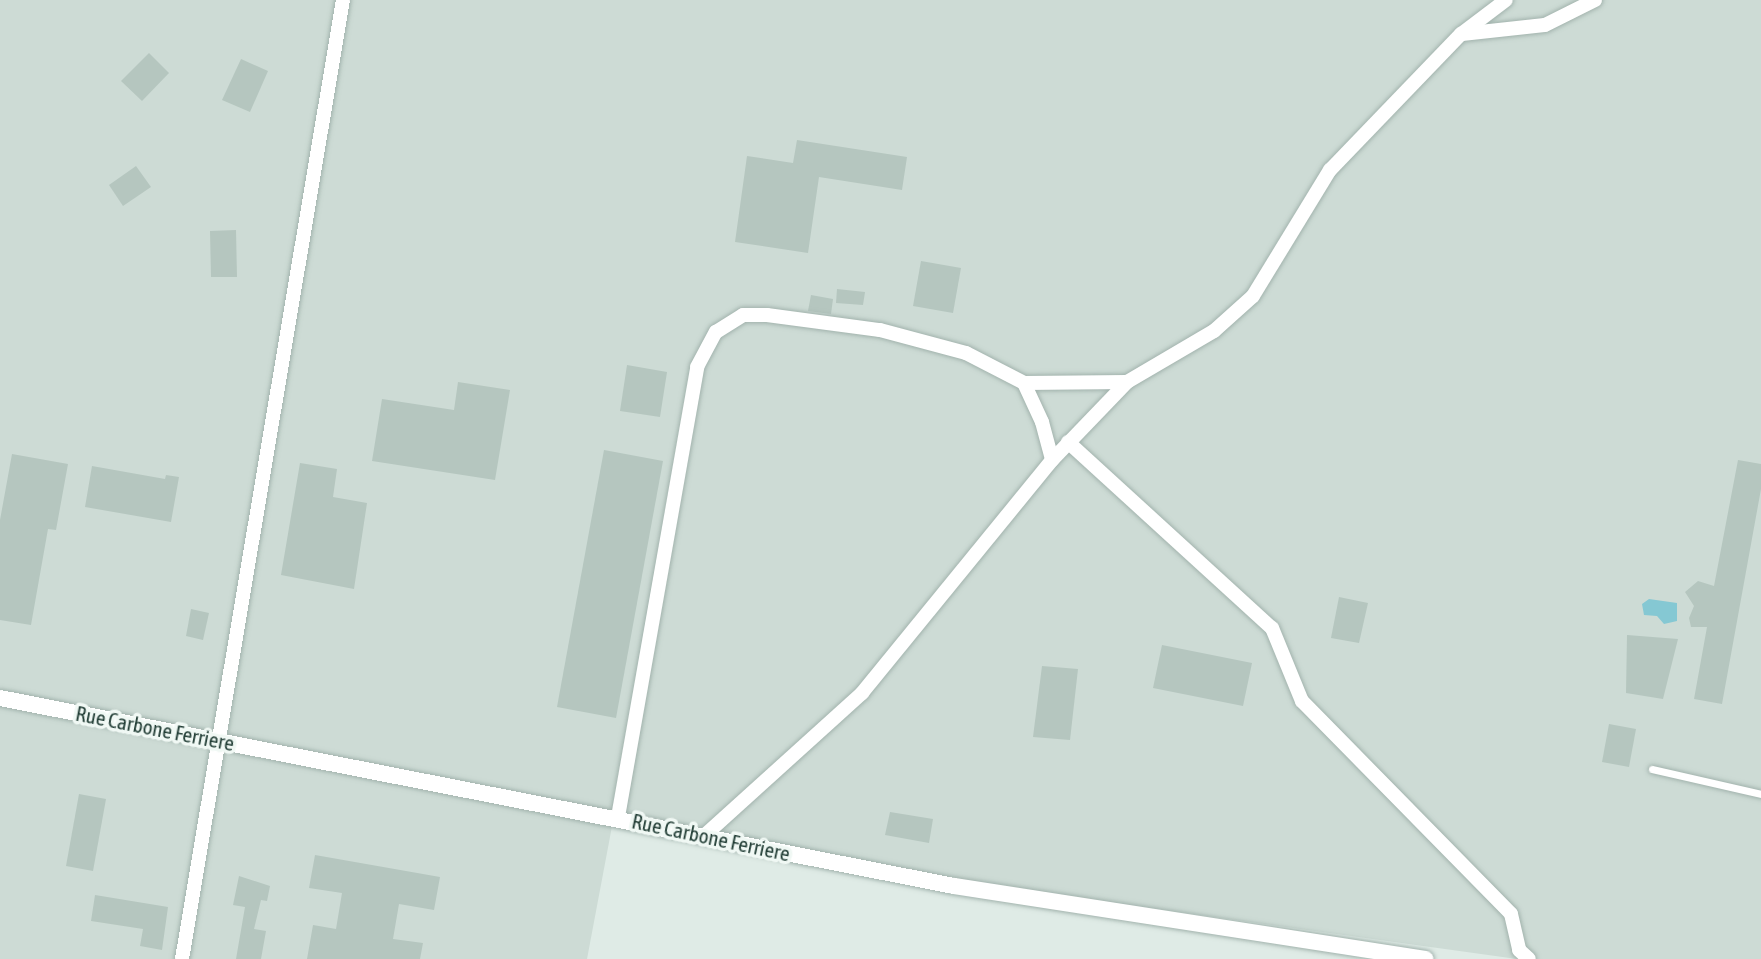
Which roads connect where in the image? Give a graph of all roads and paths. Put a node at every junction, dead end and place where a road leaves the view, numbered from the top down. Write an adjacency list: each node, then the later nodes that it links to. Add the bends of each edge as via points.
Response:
1 (343, 0): 10 (street)
2 (1506, 0): 4 (street)
3 (1595, 0): 4 (street, via 1545,25)
4 (1461, 34): 5 (street, via 1330,170 1253,296 1214,331)
5 (1128, 382): 6 (street); 7 (street)
6 (1024, 383): 8 (street); 13 (street, via 966,353 880,330 743,315 716,332 697,367)
7 (1069, 442): 8 (street); 17 (street, via 1272,628 1302,701 1511,914 1519,950)
8 (1052, 460): 14 (street, via 862,693)
9 (0, 698): 10 (street, Rue Carbone Ferriere)
10 (222, 741): 13 (street, Rue Carbone Ferriere); 15 (street)
11 (1652, 769): 12 (lane)
12 (1761, 794)
13 (618, 817): 14 (street, Rue Carbone Ferriere)
14 (705, 835): 16 (street, Rue Carbone Ferriere, via 954,886)
15 (183, 959)
16 (1425, 959)
17 (1529, 959)

